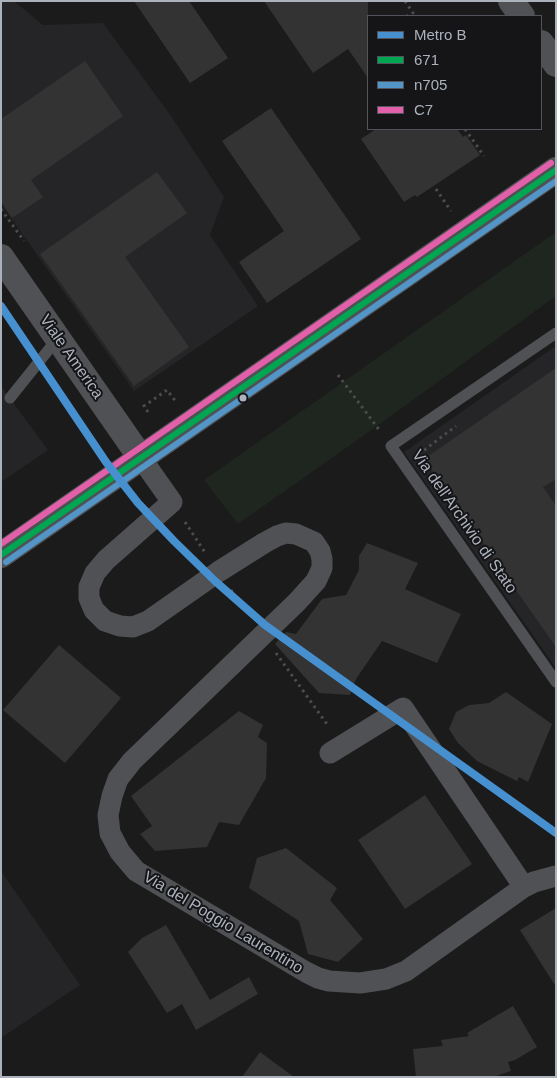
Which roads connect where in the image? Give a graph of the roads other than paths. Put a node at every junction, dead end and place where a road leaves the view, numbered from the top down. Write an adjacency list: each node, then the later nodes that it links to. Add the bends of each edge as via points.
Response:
1 (511, 1): 2 (street)
2 (521, 15)
3 (542, 44): 4 (street)
4 (556, 64)
5 (556, 170): 10 (street)
6 (1, 256): 8 (street, Viale America)
7 (556, 333): 12 (lane, Via dell'Archivio di Stato, via 391,446)
8 (58, 338): 9 (lane); 10 (street, Viale America)
9 (10, 398)
10 (141, 458): 11 (street); 15 (street, Via del Poggio Laurentino, via 172,502 94,573 89,587 90,598 94,610 105,621 120,626 148,621 226,567 286,533 314,542 320,551 322,568 316,581 297,602 132,761 118,779 108,815 110,833 136,871 306,972 329,981 360,984 406,971)
11 (1, 554)
12 (556, 682)
13 (330, 753): 15 (street, via 403,708)
14 (556, 876): 15 (street, Via del Poggio Laurentino)
15 (524, 887)

